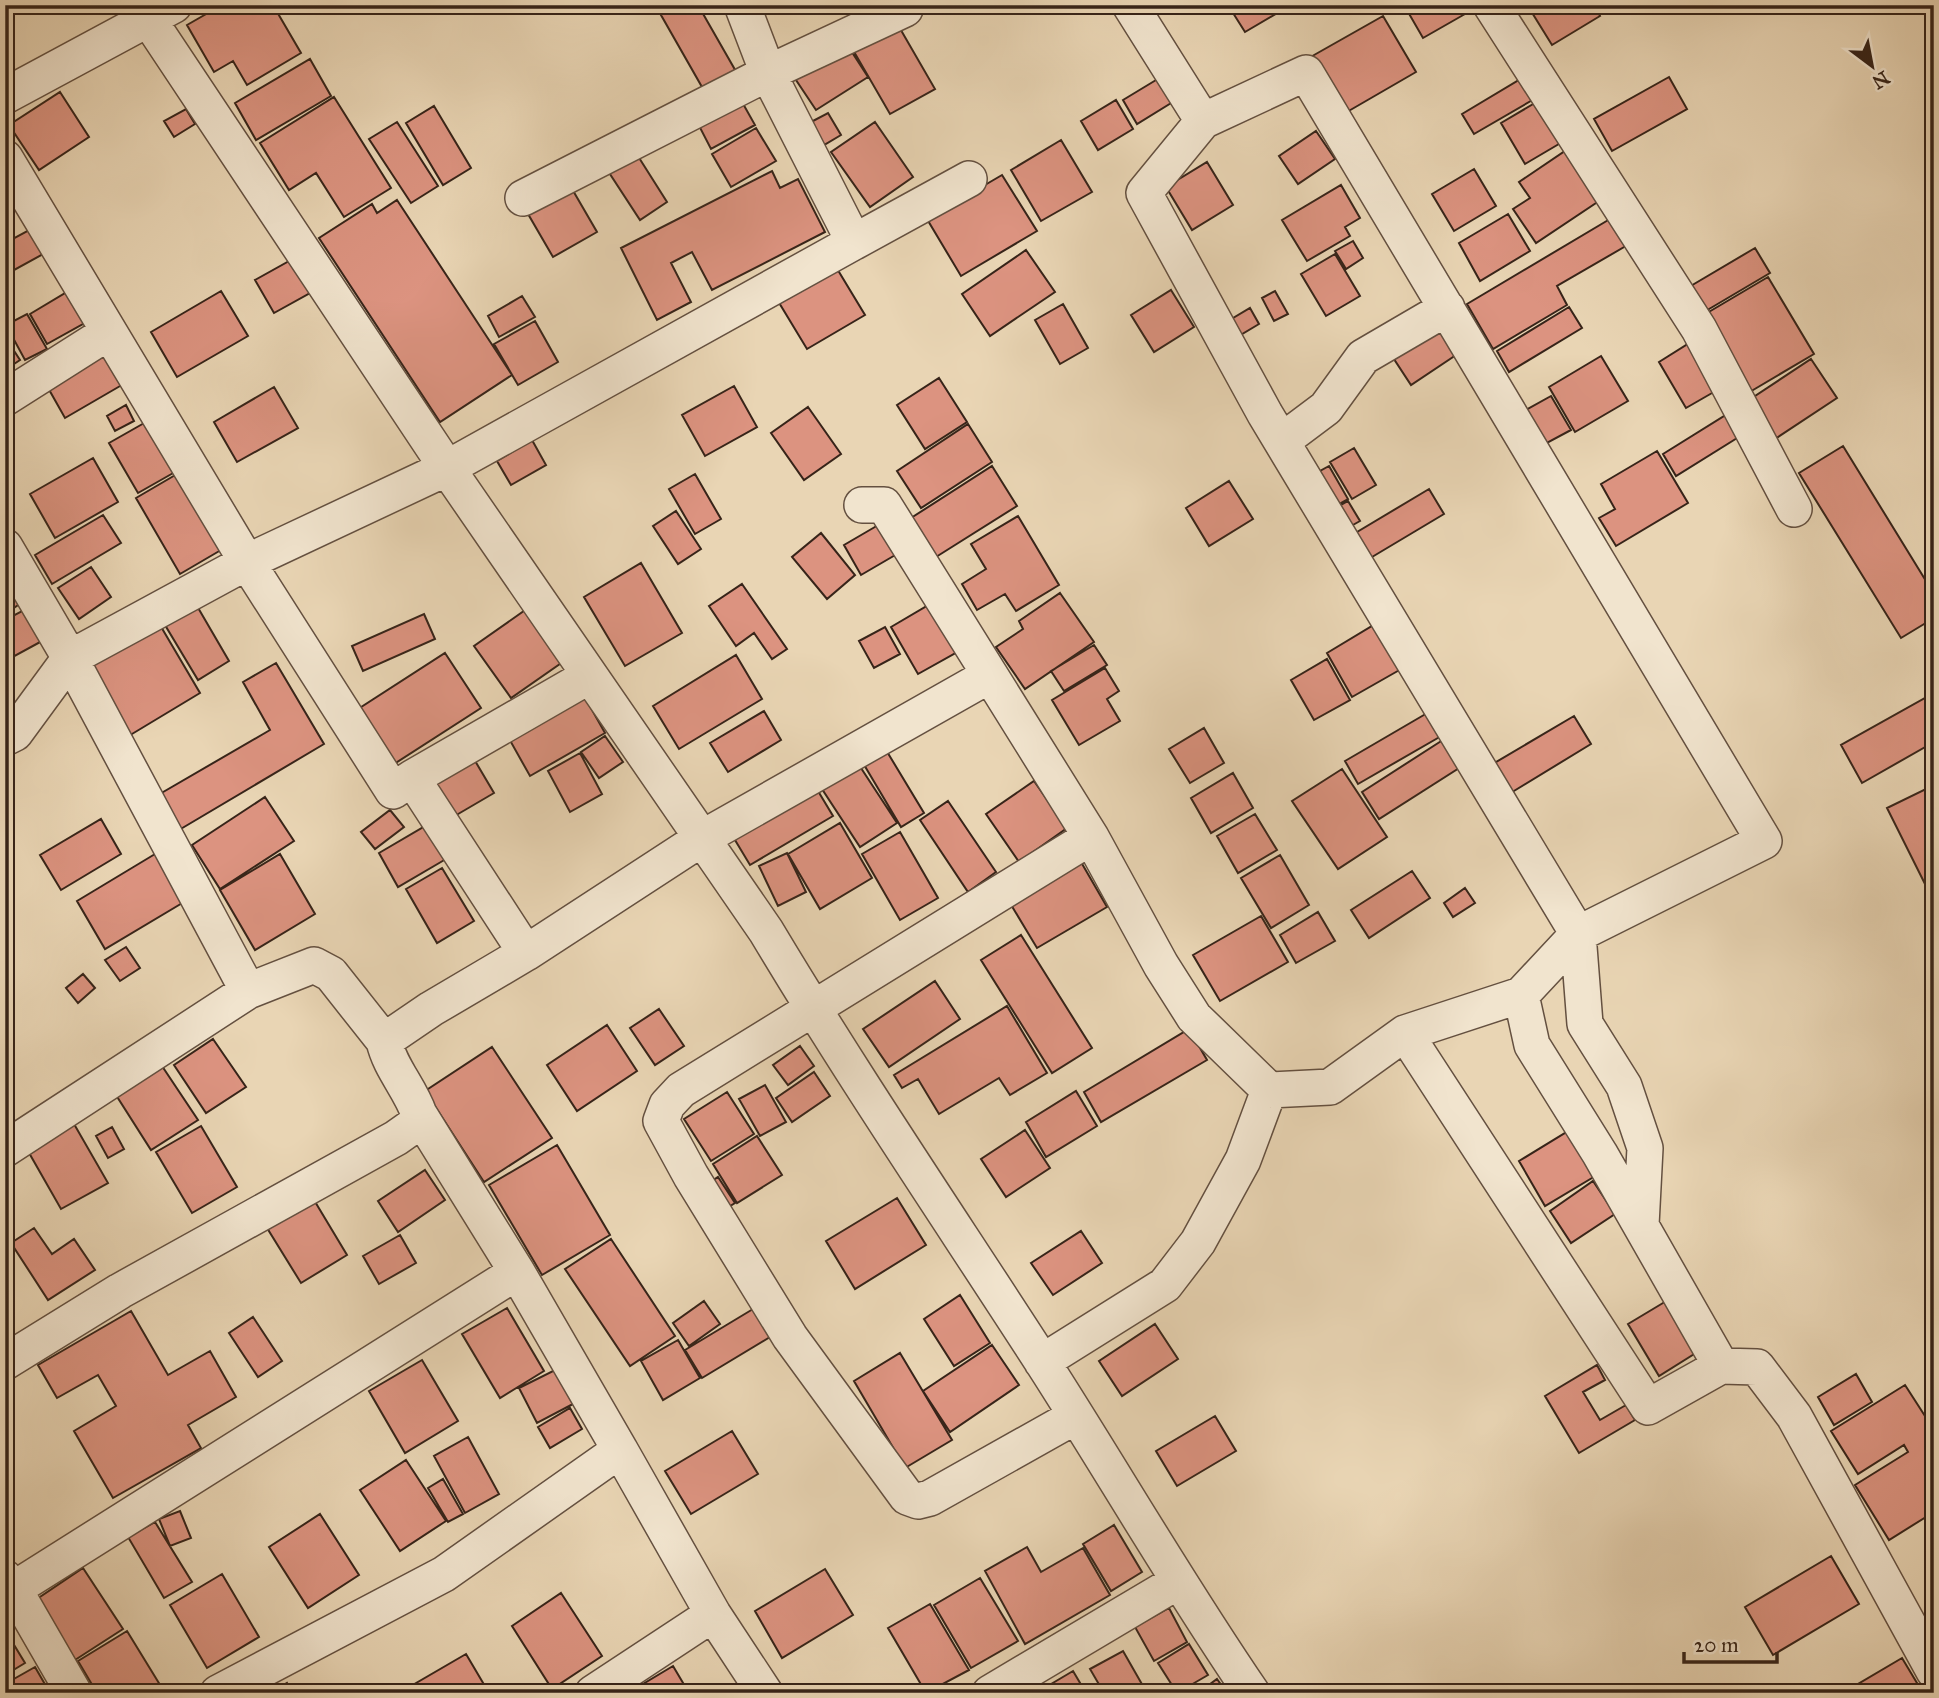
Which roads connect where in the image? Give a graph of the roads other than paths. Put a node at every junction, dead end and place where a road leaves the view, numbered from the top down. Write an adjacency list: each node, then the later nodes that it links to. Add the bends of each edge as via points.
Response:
1 (742, 5): 6 (street)
2 (903, 5): 6 (street, via 905,9)
3 (1130, 5): 8 (street)
4 (1491, 5): 19 (street, via 1699,329)
5 (154, 10): 7 (street); 17 (street)
6 (768, 74): 11 (street); 12 (street)
7 (5, 96)
8 (1203, 121): 13 (street, via 1307,73); 16 (street, via 1144,193)
9 (5, 158): 14 (street)
10 (969, 178): 12 (street)
11 (523, 198)
12 (854, 242): 17 (street)
13 (1447, 308): 16 (street, via 1363,357 1326,408); 29 (street, via 1764,841)
14 (109, 332): 15 (street); 21 (street)
15 (5, 398)
16 (1282, 441): 29 (street)
17 (447, 468): 21 (street); 24 (street)
18 (862, 505): 23 (street, via 884,505)
19 (1794, 509)
20 (5, 547): 22 (street)
21 (247, 562): 22 (street); 26 (street, via 393,791)
22 (70, 658): 25 (street, via 15,733); 31 (street)
23 (990, 675): 27 (street); 28 (street)
24 (589, 676): 26 (street); 27 (street)
25 (5, 738)
26 (412, 778): 30 (street)
27 (704, 837): 30 (street); 33 (street)
28 (1091, 837): 33 (street); 36 (street, via 1160,965 1194,1017)
29 (1578, 934): 32 (street); 39 (street, via 1586,1024 1624,1086 1645,1149)
30 (526, 953): 35 (street)
31 (248, 991): 35 (street, via 314,965 331,974); 38 (street)
32 (1521, 995): 34 (street); 39 (street, via 1532,1045)
33 (812, 1009): 42 (street); 44 (street, via 681,1090 660,1121 790,1337 907,1497 918,1501)
34 (1405, 1034): 36 (street, via 1330,1087); 43 (street, via 1647,1407)
35 (384, 1041): 37 (street)
36 (1269, 1090): 42 (street, via 1243,1160 1198,1242 1165,1285)
37 (419, 1114): 40 (street); 41 (street, via 413,1126 396,1138 120,1291)
38 (5, 1149)
39 (1641, 1225): 43 (street)
40 (517, 1272): 45 (street); 47 (street)
41 (5, 1362)
42 (1042, 1362): 44 (street)
43 (1721, 1366): 49 (street, via 1757,1367 1794,1416)
44 (1076, 1416): 46 (street)
45 (620, 1450): 48 (street); 51 (street, via 444,1574)
46 (1177, 1582): 54 (street); 55 (street)
47 (8, 1587): 50 (street)
48 (713, 1614): 52 (street); 53 (street)
49 (1934, 1671)
50 (74, 1693)
51 (218, 1693)
52 (593, 1693)
53 (765, 1693)
54 (990, 1693)
55 (1252, 1693)

